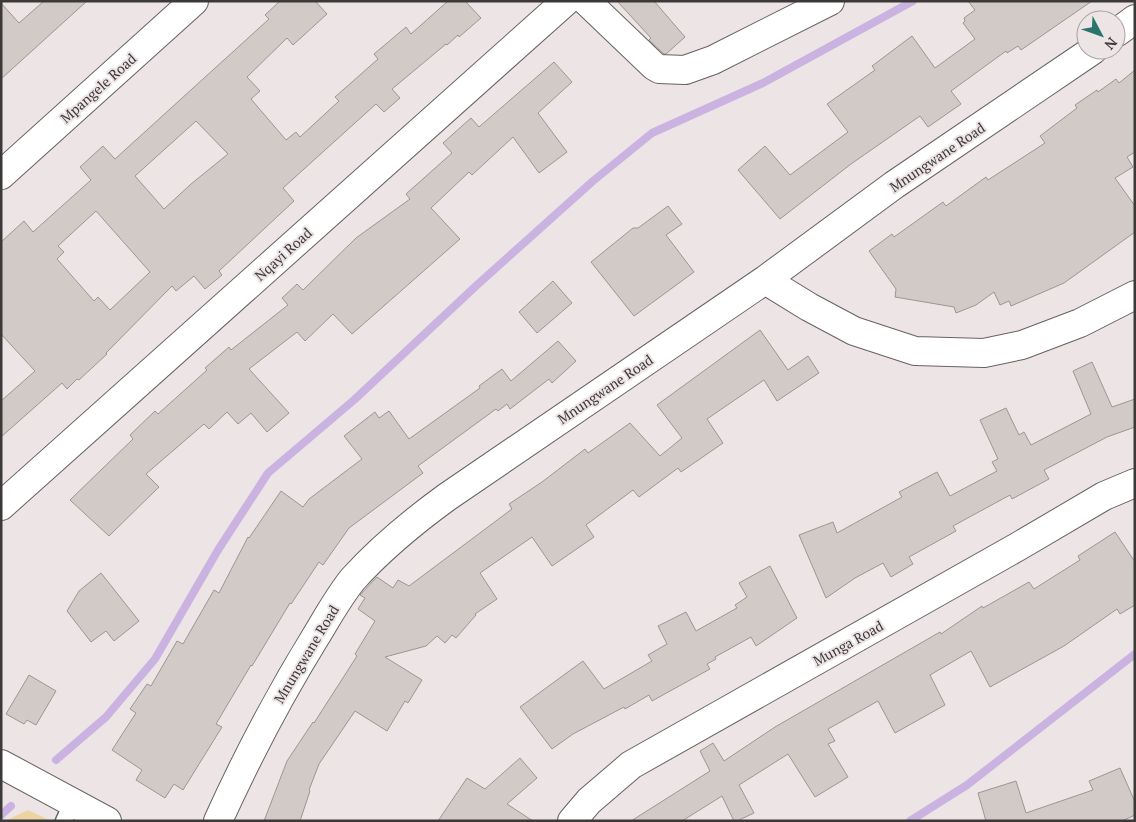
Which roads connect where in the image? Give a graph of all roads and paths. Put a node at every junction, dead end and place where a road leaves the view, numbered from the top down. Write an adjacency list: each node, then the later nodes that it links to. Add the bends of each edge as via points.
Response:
1 (194, 1): 6 (street, Mpangele Road)
2 (566, 1): 10 (street, Nqayi Road)
3 (586, 1): 4 (street, via 654,66 675,71 713,60)
4 (830, 1)
5 (1077, 60): 7 (street, Mnungwane Road, via 894,185)
6 (1, 175)
7 (765, 280): 8 (street, via 854,332 915,351 932,352 984,353 1022,345 1080,323); 14 (street, Mnungwane Road, via 447,496 385,547 352,580 288,681)
8 (1135, 295)
9 (1135, 482): 15 (street, Munga Road, via 1104,496 632,765 589,801)
10 (1, 506)
11 (1, 764): 12 (street)
12 (69, 811): 13 (street)
13 (106, 821)
14 (218, 821)
15 (572, 821)

